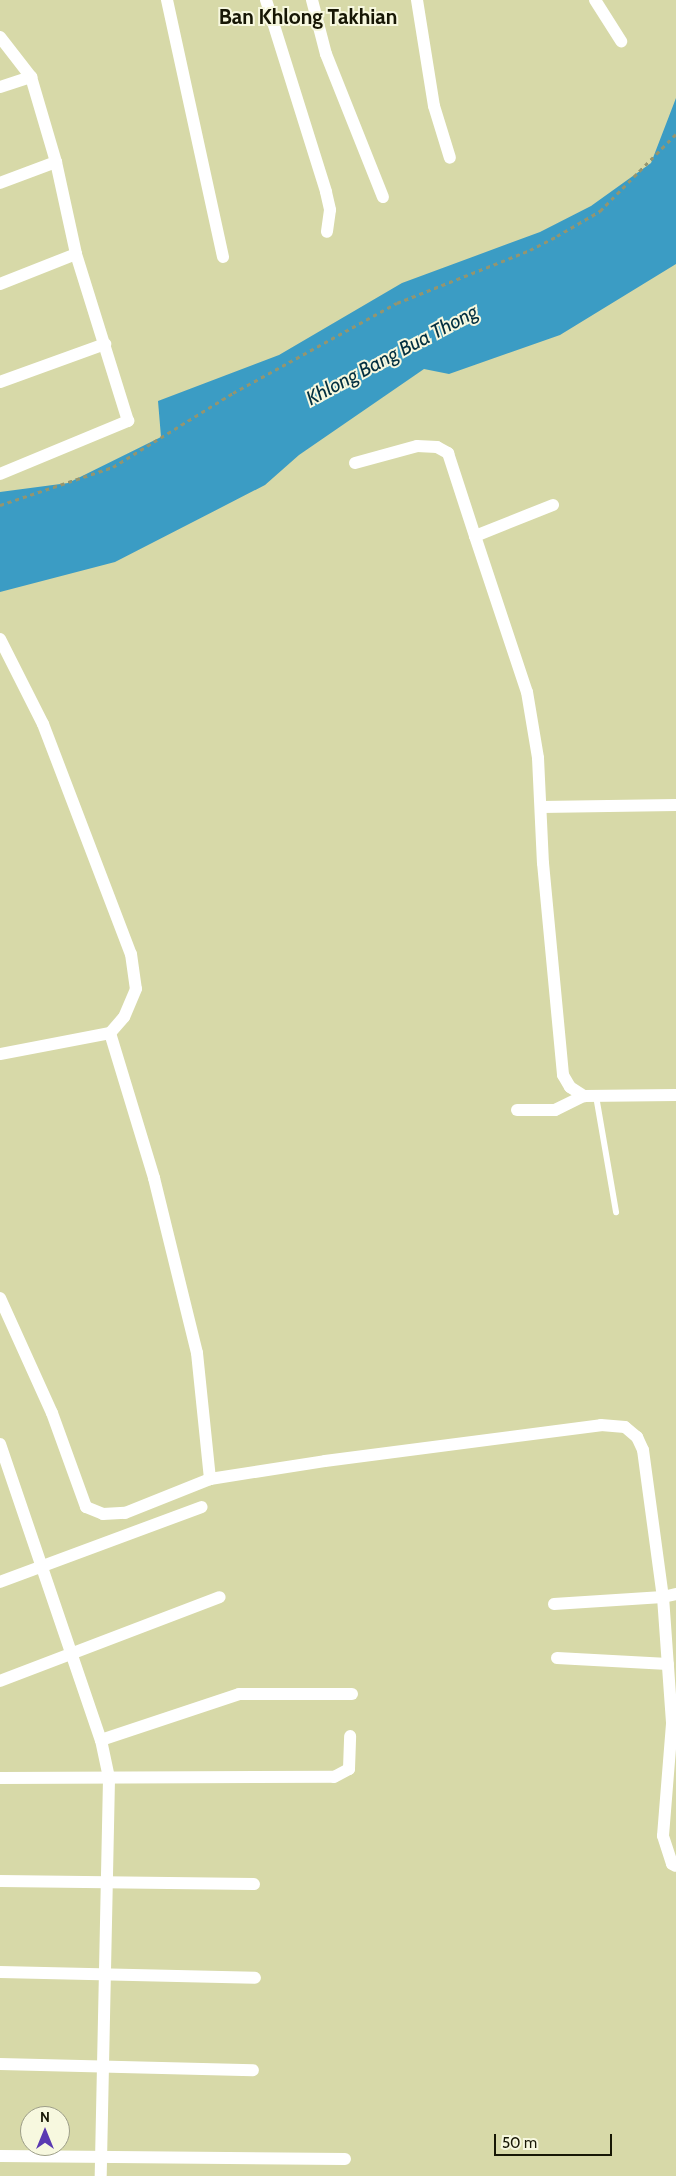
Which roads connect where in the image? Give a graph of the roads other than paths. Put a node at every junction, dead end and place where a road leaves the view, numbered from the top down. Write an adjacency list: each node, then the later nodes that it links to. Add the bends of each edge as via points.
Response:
1 (166, 0): 16 (street)
2 (266, 0): 14 (street, via 326,192 330,210)
3 (312, 0): 13 (street, via 329,62)
4 (417, 0): 10 (street, via 431,90)
5 (595, 0): 7 (street)
6 (0, 37): 8 (street)
7 (621, 41)
8 (31, 77): 9 (street); 11 (street)
9 (0, 87)
10 (450, 158)
11 (56, 162): 12 (street); 15 (street)
12 (0, 183)
13 (383, 197)
14 (327, 232)
15 (76, 254): 17 (street); 18 (street)
16 (223, 257)
17 (0, 284)
18 (105, 344): 19 (street); 21 (street, via 128,422)
19 (0, 382)
20 (355, 463): 23 (street, via 418,446 436,447 448,453)
21 (0, 474)
22 (553, 505): 23 (street)
23 (475, 536): 26 (street, via 527,692 538,758)
24 (0, 639): 27 (street, via 43,724 131,954 136,988 124,1017)
25 (676, 805): 26 (street)
26 (541, 807): 30 (street, via 561,1063 570,1087)
27 (110, 1033): 28 (street); 36 (street, via 154,1178 198,1353)
28 (0, 1054)
29 (676, 1095): 30 (street)
30 (590, 1096): 31 (street, via 554,1110); 32 (lane)
31 (517, 1110)
32 (616, 1212)
33 (0, 1298): 36 (street, via 52,1413 86,1507 103,1514 125,1513)
34 (0, 1444): 35 (street)
35 (4, 1469): 38 (street)
36 (210, 1479): 42 (street, via 601,1425 625,1427 637,1437 643,1450)
37 (202, 1507): 38 (street)
38 (42, 1566): 39 (street); 44 (street, via 48,1591)
39 (0, 1582)
40 (676, 1594): 42 (street)
41 (220, 1597): 44 (street)
42 (663, 1598): 43 (street); 46 (street)
43 (554, 1604)
44 (73, 1653): 47 (street); 50 (street)
45 (557, 1658): 46 (street)
46 (668, 1664): 53 (street, via 672,1724 663,1836 672,1864)
47 (0, 1681)
48 (352, 1694): 50 (street, via 239,1694)
49 (350, 1736): 52 (street, via 348,1768 334,1777)
50 (101, 1740): 52 (street)
51 (0, 1778): 52 (street)
52 (109, 1779): 55 (street)
53 (676, 1866)
54 (0, 1881): 55 (street)
55 (108, 1882): 56 (street); 58 (street)
56 (254, 1884)
57 (0, 1972): 58 (street)
58 (105, 1975): 59 (street); 61 (street)
59 (255, 1978)
60 (0, 2064): 61 (street)
61 (103, 2066): 62 (street); 64 (street)
62 (253, 2070)
63 (0, 2156): 64 (street)
64 (101, 2157): 65 (street); 66 (street)
65 (345, 2159)
66 (101, 2176)

